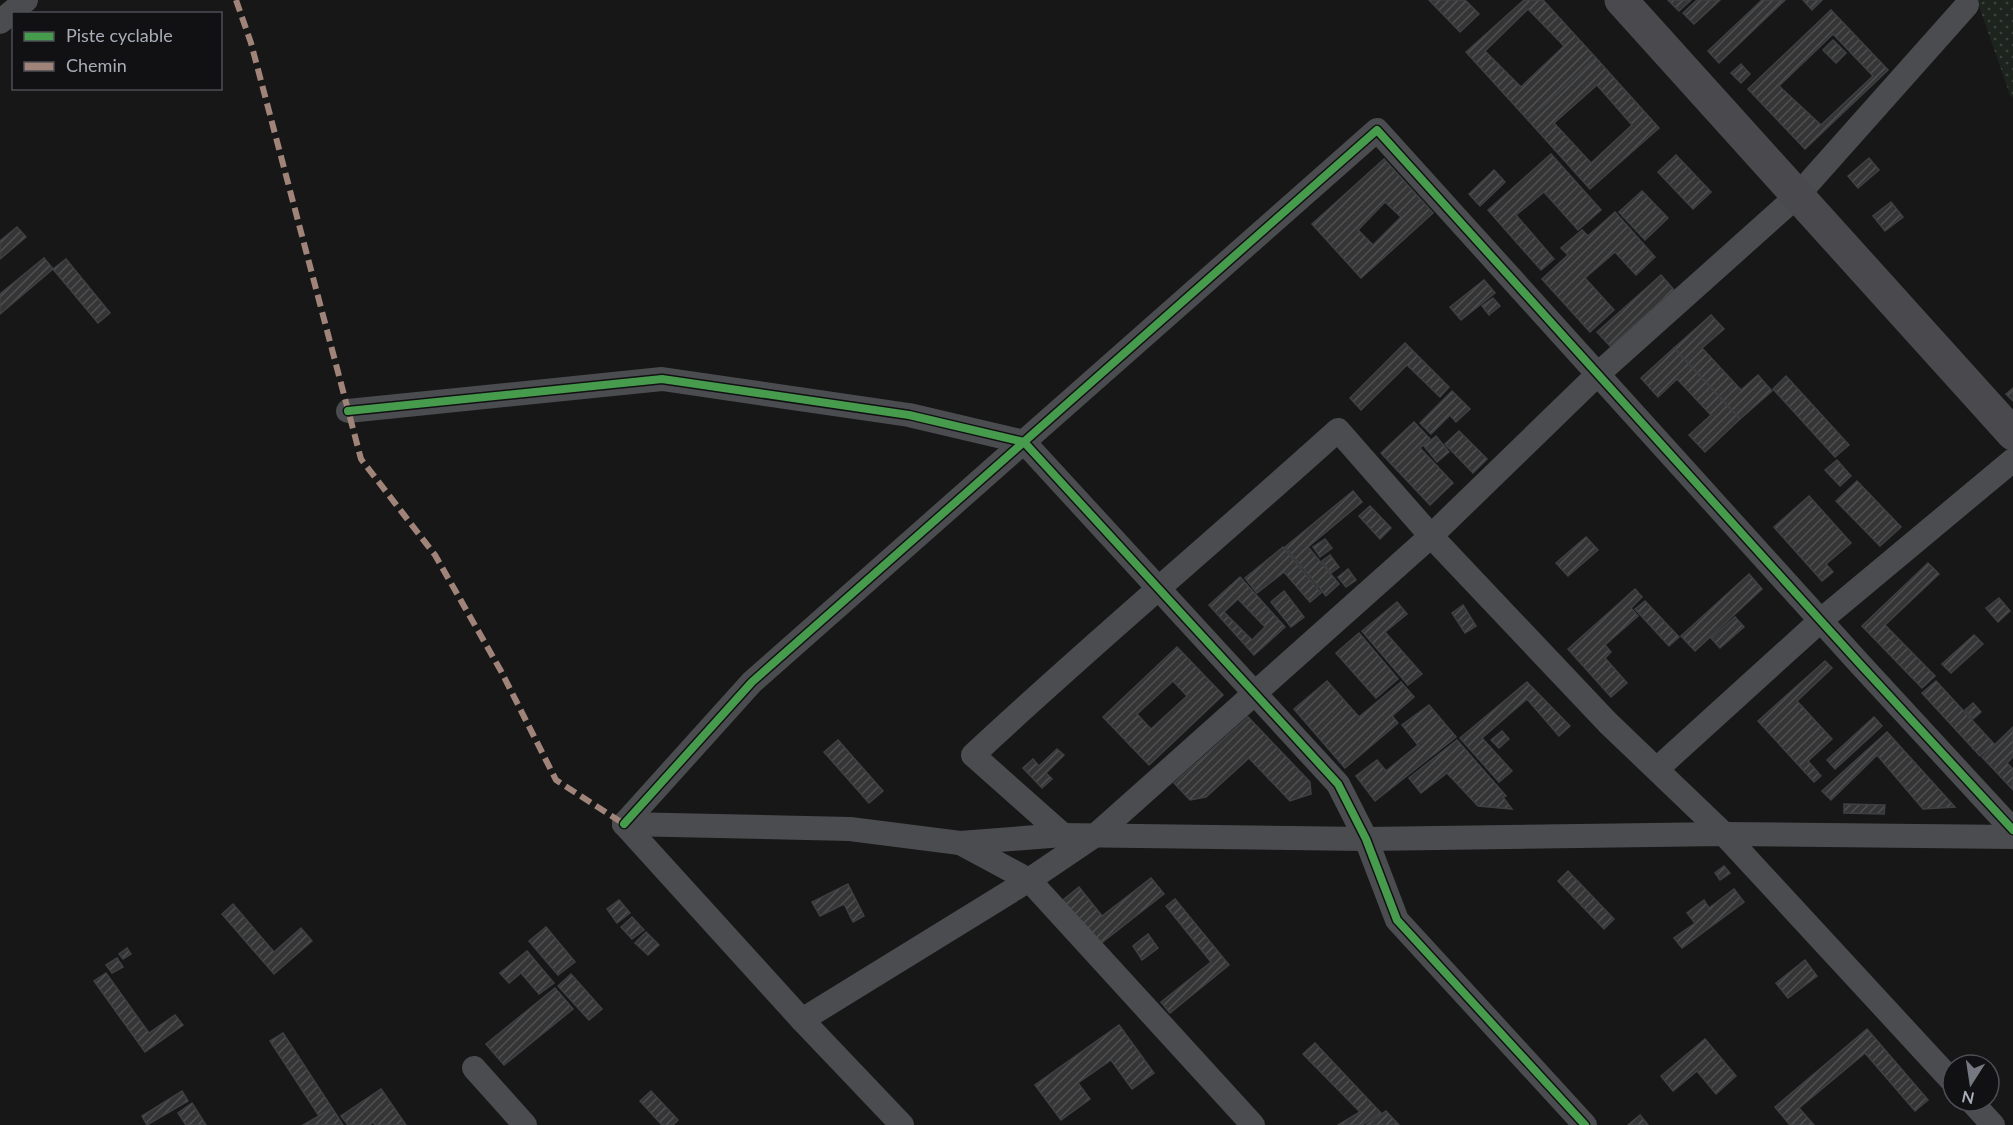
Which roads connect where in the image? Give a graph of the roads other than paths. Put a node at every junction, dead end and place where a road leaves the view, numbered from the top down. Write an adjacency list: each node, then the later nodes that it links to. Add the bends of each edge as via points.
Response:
1 (26, 0): 4 (street)
2 (1621, 0): 5 (street)
3 (1967, 4): 5 (street)
4 (0, 22)
5 (1797, 196): 6 (street); 8 (street)
6 (1598, 374): 9 (street, via 1377,130); 11 (street); 13 (street)
7 (348, 411): 9 (street, via 662,379 909,415)
8 (2013, 434)
9 (1024, 442): 12 (street); 16 (street, via 752,682)
10 (2013, 460): 13 (street)
11 (1431, 536): 12 (street, via 1338,430); 14 (street); 15 (street, via 1608,723)
12 (1160, 589): 14 (street); 20 (street, via 973,755)
13 (1820, 621): 15 (street); 17 (street)
14 (1255, 694): 18 (street); 22 (street, via 1338,784)
15 (1657, 769): 19 (street)
16 (624, 824): 23 (street, via 850,829); 25 (street)
17 (2013, 830)
18 (1097, 834): 20 (street); 22 (street); 24 (street)
19 (1724, 834): 21 (street); 22 (street); 27 (street)
20 (1063, 835): 23 (street)
21 (2013, 837)
22 (1366, 839): 32 (street, via 1397,920)
23 (960, 843): 24 (street)
24 (1029, 880): 25 (street); 31 (street)
25 (802, 1020): 30 (street)
26 (474, 1068): 29 (street)
27 (1941, 1069)
28 (1982, 1113): 33 (street)
29 (525, 1125)
30 (902, 1125)
31 (1253, 1125)
32 (1586, 1125)
33 (1993, 1125)

